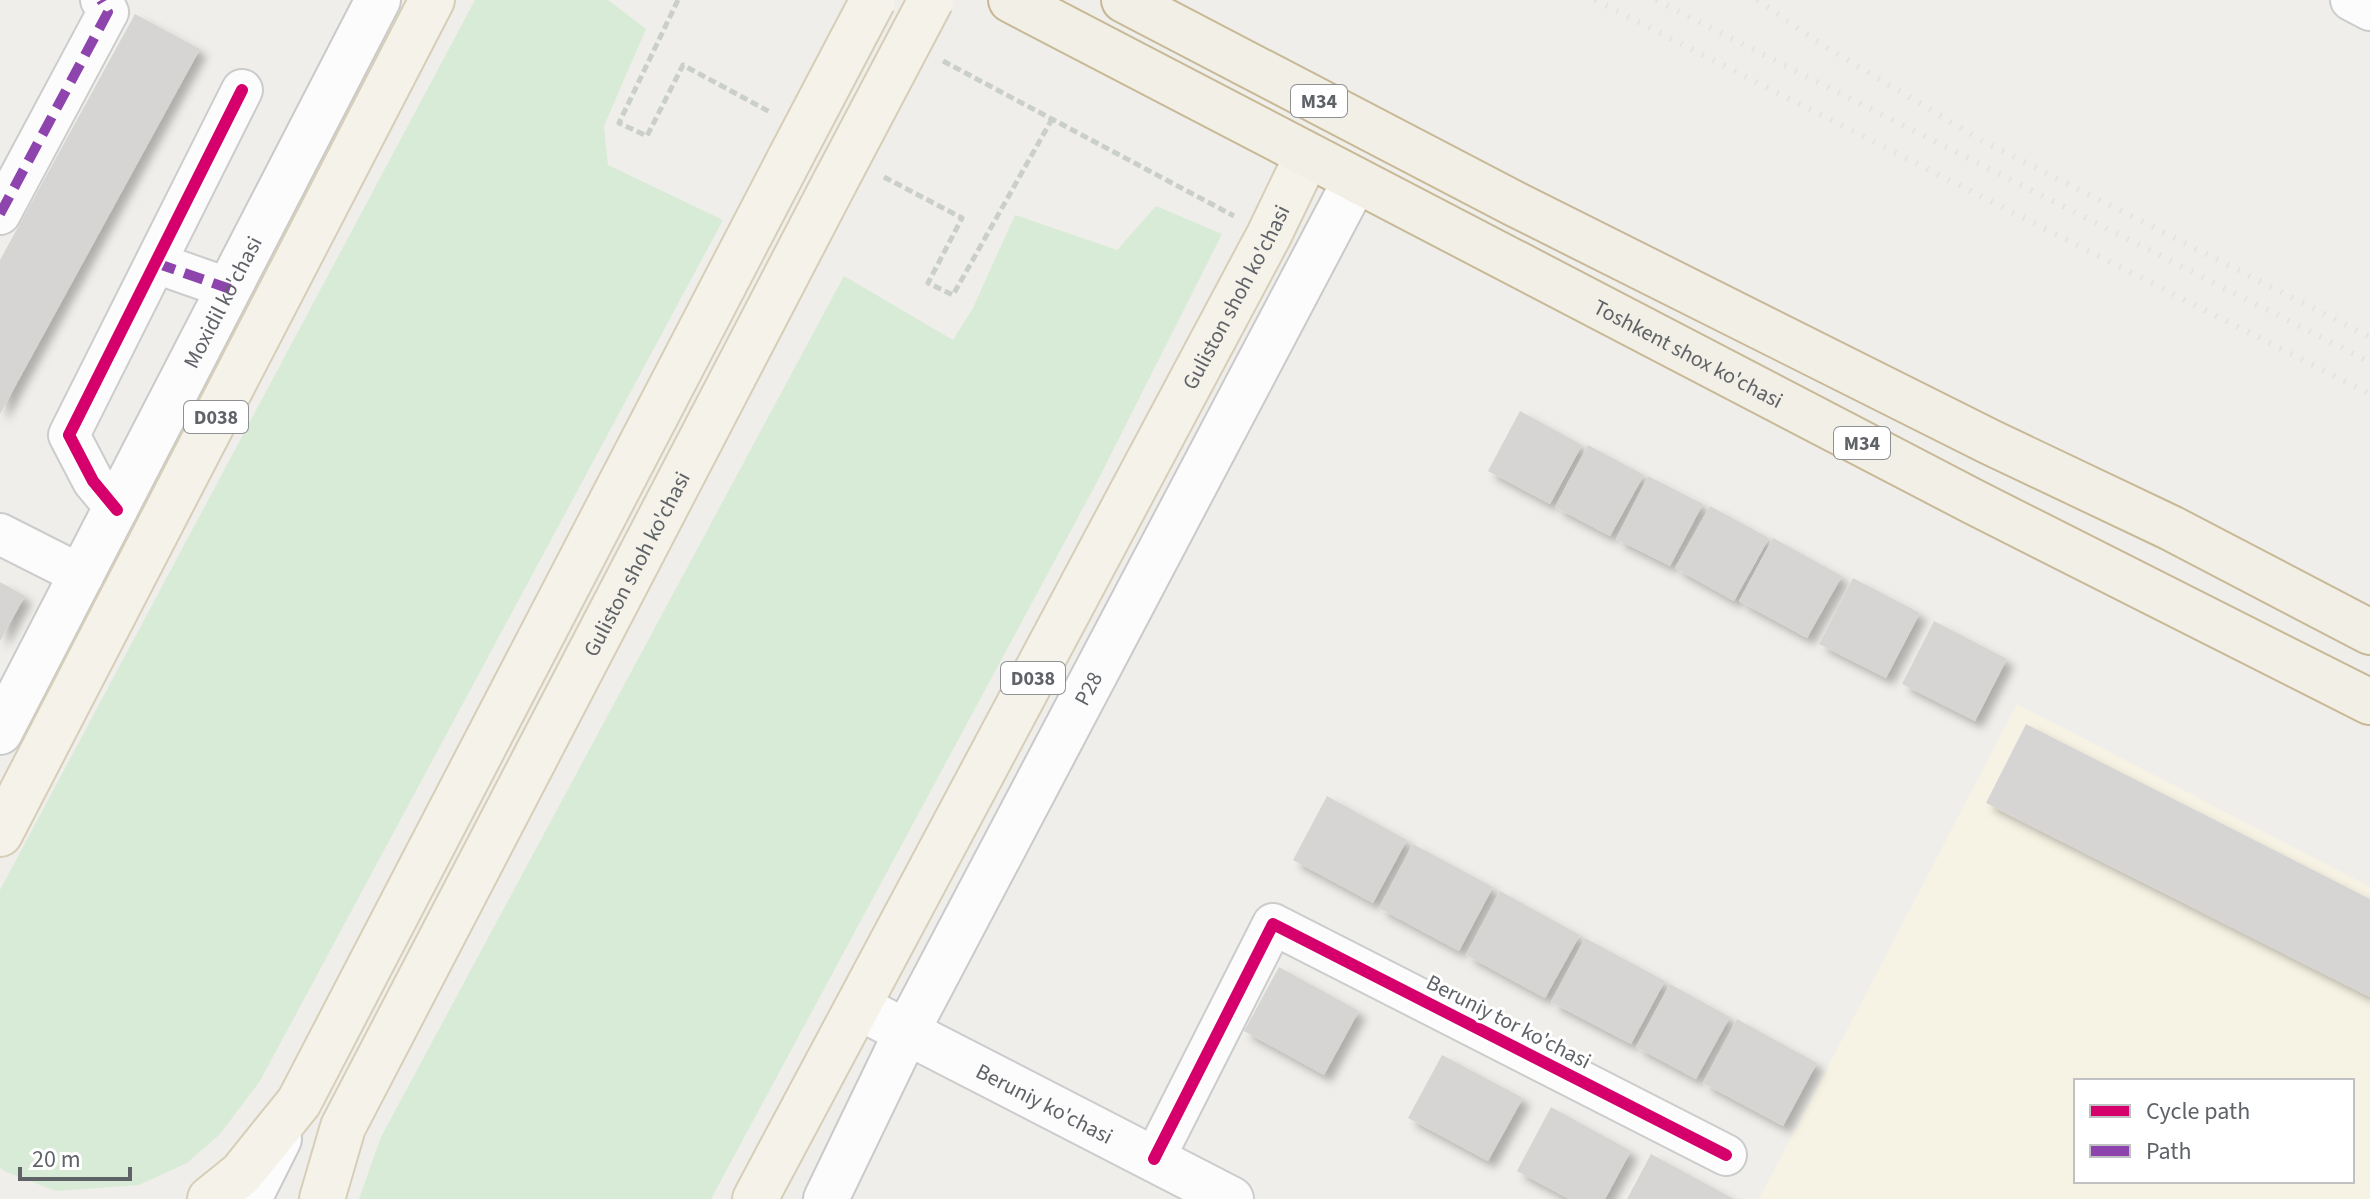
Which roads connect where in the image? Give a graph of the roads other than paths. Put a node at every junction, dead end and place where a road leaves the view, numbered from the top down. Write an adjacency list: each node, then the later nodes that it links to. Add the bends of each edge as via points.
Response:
1 (101, 0): 13 (street, via 108,12)
2 (378, 0): 15 (main road, Moxidil ko'chasi / D038)
3 (432, 0): 24 (main road, D038)
4 (873, 0): 27 (main road, bridge)
5 (931, 0): 28 (main road, Guliston shoh ko'chasi, bridge)
6 (1011, 0): 11 (highway, Toshkent shox ko'chasi / M34)
7 (1124, 0): 17 (highway, M34, via 1527,210)
8 (2351, 0): 9 (street)
9 (2370, 10)
10 (242, 90): 14 (street)
11 (1307, 156): 12 (highway, Toshkent shox ko'chasi / M34); 25 (main road, Guliston shoh ko'chasi / D038)
12 (1355, 181): 20 (highway, Toshkent shox ko'chasi / M34); 26 (main road, Р28 / D038)
13 (0, 214)
14 (156, 263): 15 (street); 16 (street, via 69,435 93,481)
15 (230, 289): 16 (main road, Moxidil ko'chasi / D038)
16 (117, 510): 19 (main road, Moxidil ko'chasi / D038)
17 (2171, 528): 20 (highway); 21 (highway, M34)
18 (0, 534): 19 (street)
19 (83, 576): 23 (main road, Moxidil ko'chasi / D038)
20 (2144, 587): 22 (highway, Toshkent shox ko'chasi / M34)
21 (2370, 632)
22 (2370, 702)
23 (0, 732)
24 (0, 834)
25 (858, 1007): 26 (main road, Beruniy ko'chasi); 35 (main road, Guliston shoh ko'chasi / D038)
26 (907, 1031): 30 (main road, Beruniy ko'chasi); 36 (main road, Р28 / D038)
27 (299, 1102): 31 (main road, via 241,1174); 32 (main road)
28 (343, 1127): 33 (main road, Guliston shoh ko'chasi); 34 (main road, Guliston shoh ko'chasi)
29 (1726, 1155): 30 (street, Beruniy tor ko'chasi, via 1273,924)
30 (1154, 1159): 37 (main road, Beruniy ko'chasi)
31 (210, 1199)
32 (249, 1199)
33 (305, 1199)
34 (322, 1199)
35 (755, 1199)
36 (826, 1199)
37 (1231, 1199)

